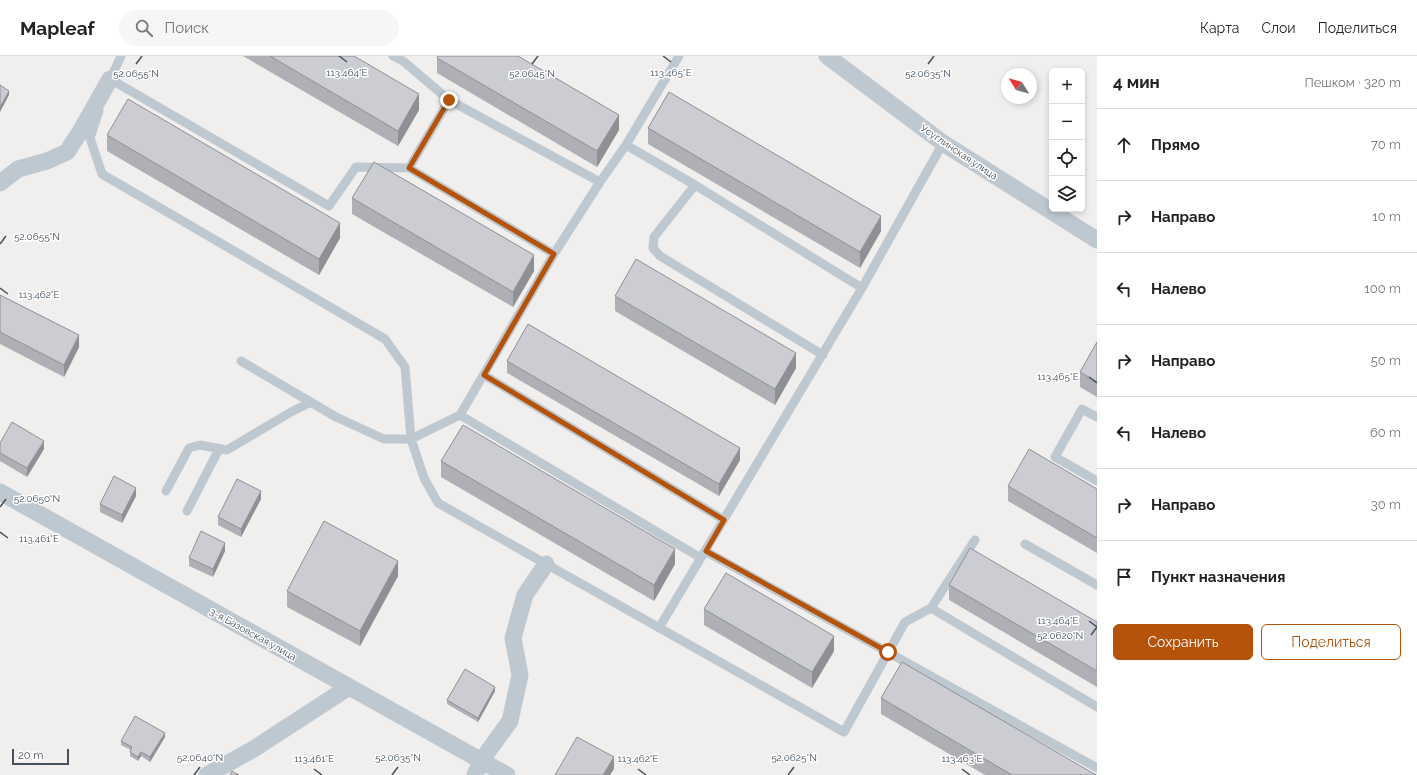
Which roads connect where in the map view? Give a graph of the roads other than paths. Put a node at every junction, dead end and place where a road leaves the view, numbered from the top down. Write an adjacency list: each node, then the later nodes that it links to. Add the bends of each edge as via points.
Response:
1 (122, 56): 6 (lane)
2 (393, 56): 5 (lane)
3 (679, 56): 9 (lane)
4 (827, 56): 8 (street, Усуглинская улица)
5 (404, 59): 7 (lane)
6 (110, 78): 10 (lane, via 329,206 356,167); 11 (street, via 67,152 18,169); 23 (lane, via 90,138 102,174 385,339 405,367)
7 (449, 100): 10 (lane); 12 (lane)
8 (943, 143): 14 (street, Усуглинская улица); 16 (lane)
9 (626, 145): 12 (lane); 13 (lane)
10 (409, 168): 15 (lane)
11 (0, 182)
12 (600, 182): 15 (lane)
13 (695, 185): 16 (lane); 17 (lane, via 654,237 653,248 660,256)
14 (1097, 240)
15 (554, 254): 19 (lane)
16 (862, 288): 17 (lane)
17 (823, 355): 29 (lane)
18 (241, 360): 20 (lane)
19 (484, 375): 21 (lane); 29 (lane)
20 (311, 402): 23 (lane, via 336,417 384,439); 24 (lane, via 227,450)
21 (460, 415): 23 (lane); 32 (lane)
22 (1097, 417): 25 (lane, via 1082,409 1055,457)
23 (411, 439): 33 (lane, via 424,478 438,503)
24 (219, 449): 26 (lane, via 200,445 189,448); 28 (lane)
25 (1097, 482)
26 (166, 491)
27 (0, 492): 38 (street, 3-я Базовская улица)
28 (187, 511)
29 (724, 520): 32 (lane)
30 (975, 540): 35 (lane)
31 (1025, 544): 34 (lane)
32 (703, 554): 36 (lane); 37 (lane)
33 (546, 564): 36 (lane); 40 (street, via 525,595 513,638 520,675 510,721)
34 (1097, 585)
35 (931, 608): 37 (lane, via 905,622); 39 (lane)
36 (659, 628): 37 (lane, via 844,732)
37 (888, 652): 41 (lane)
38 (349, 687): 40 (street, 3-я Базовская улица); 42 (street, via 252,750)
39 (1097, 706)
40 (478, 768): 43 (street, 3-я Базовская улица)
41 (1097, 768)
42 (207, 775)
43 (507, 775)

